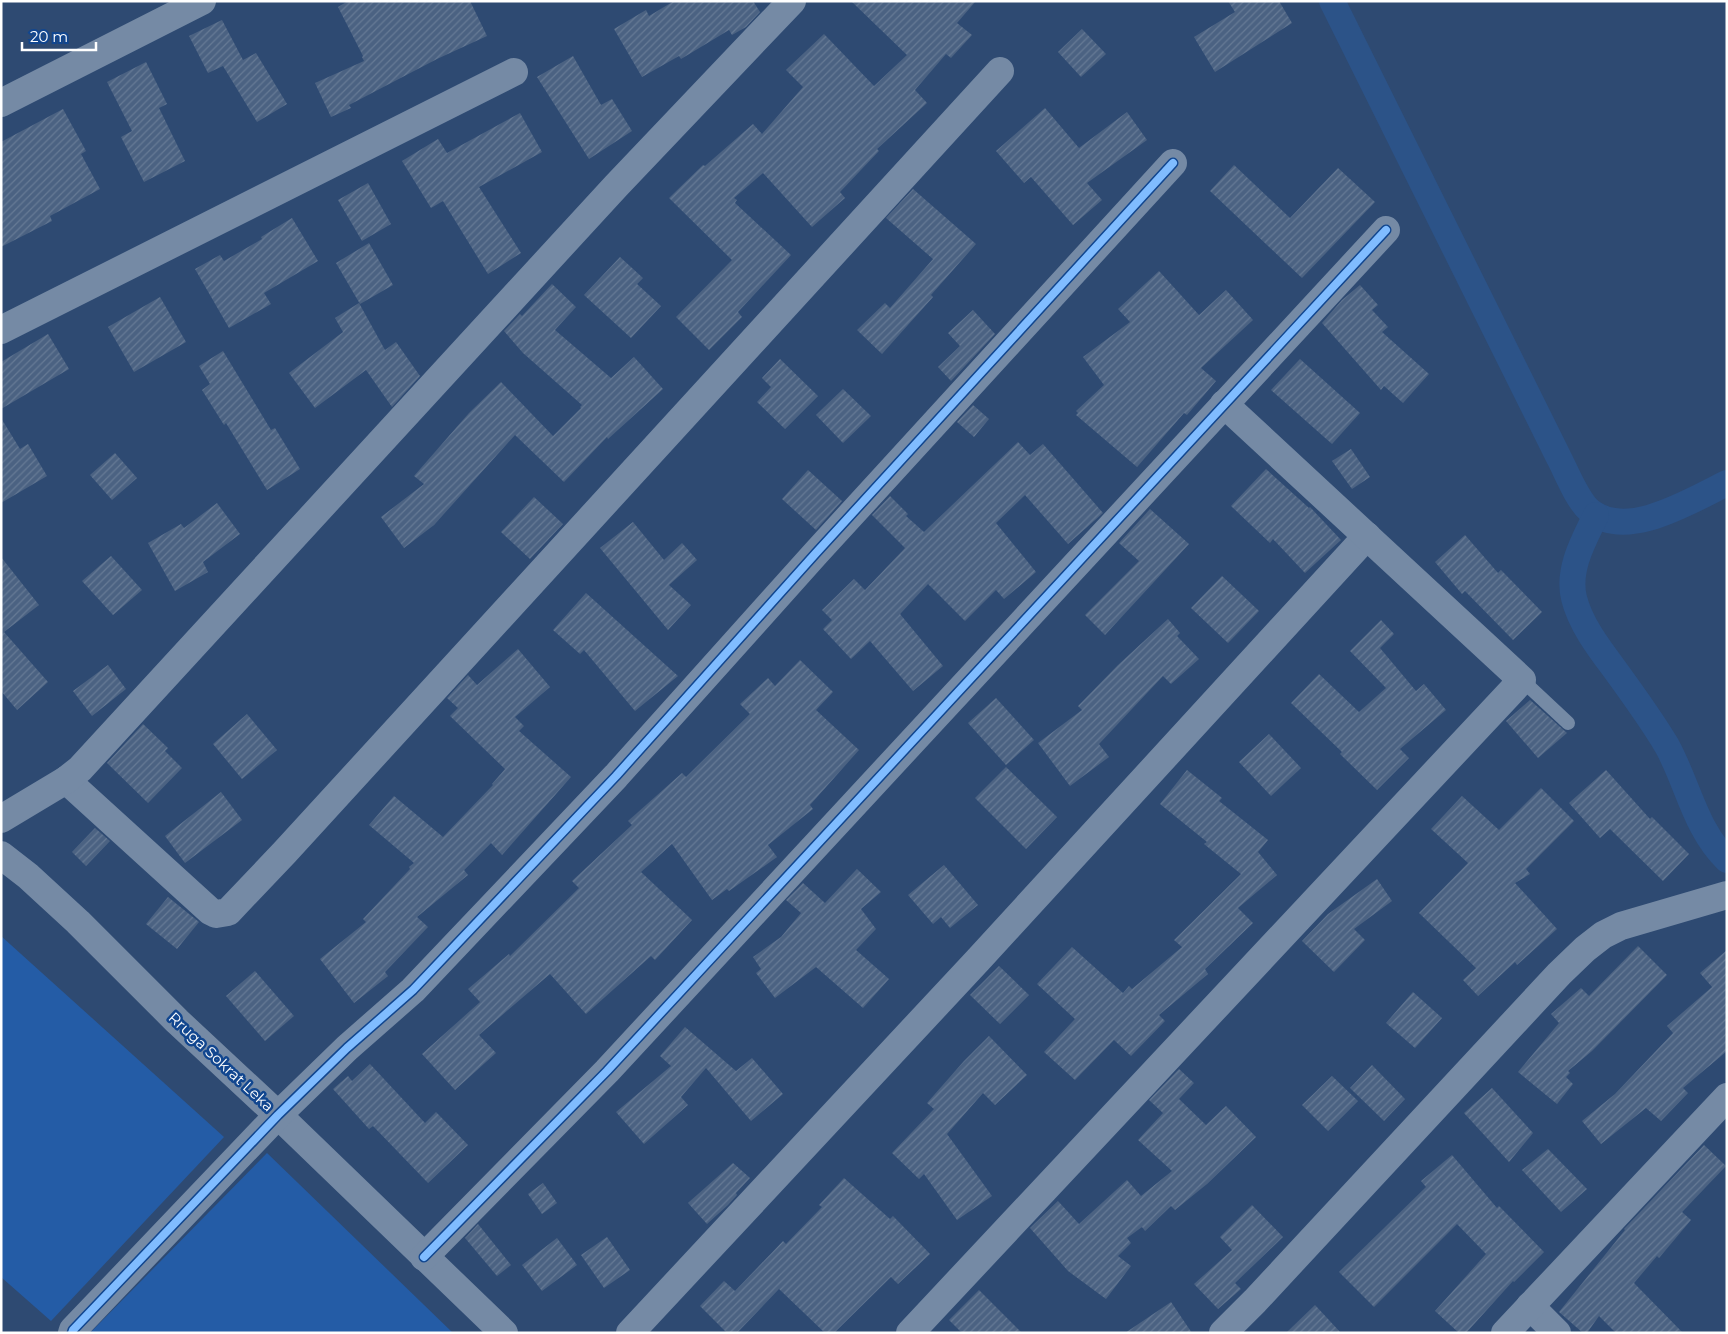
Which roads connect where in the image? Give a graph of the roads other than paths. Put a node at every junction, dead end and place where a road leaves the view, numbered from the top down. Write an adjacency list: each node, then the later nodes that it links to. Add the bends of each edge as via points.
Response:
1 (202, 1): 5 (street)
2 (792, 1): 13 (street, via 616,186 80,769)
3 (1000, 71): 13 (street, via 232,909 222,914 210,911)
4 (514, 72): 8 (street)
5 (1, 103)
6 (1172, 164): 18 (street, via 616,776 413,990)
7 (1386, 230): 9 (street)
8 (1, 330)
9 (1224, 404): 10 (street); 19 (street, via 607,1071)
10 (1367, 536): 11 (street); 23 (street)
11 (1522, 680): 12 (lane); 24 (street)
12 (1568, 723)
13 (66, 780): 14 (street)
14 (1, 819)
15 (1, 855): 18 (street, Rruga Sokrat Leka, via 78,922)
16 (1727, 895): 25 (street, via 1621,926 1586,948)
17 (1727, 1097): 20 (street)
18 (278, 1115): 19 (street, Rruga Sokrat Leka); 21 (street)
19 (424, 1257): 22 (street, Rruga Sokrat Leka)
20 (1530, 1306): 26 (street); 27 (street)
21 (72, 1333)
22 (504, 1333)
23 (630, 1333)
24 (910, 1333)
25 (1224, 1333)
26 (1505, 1333)
27 (1557, 1333)

